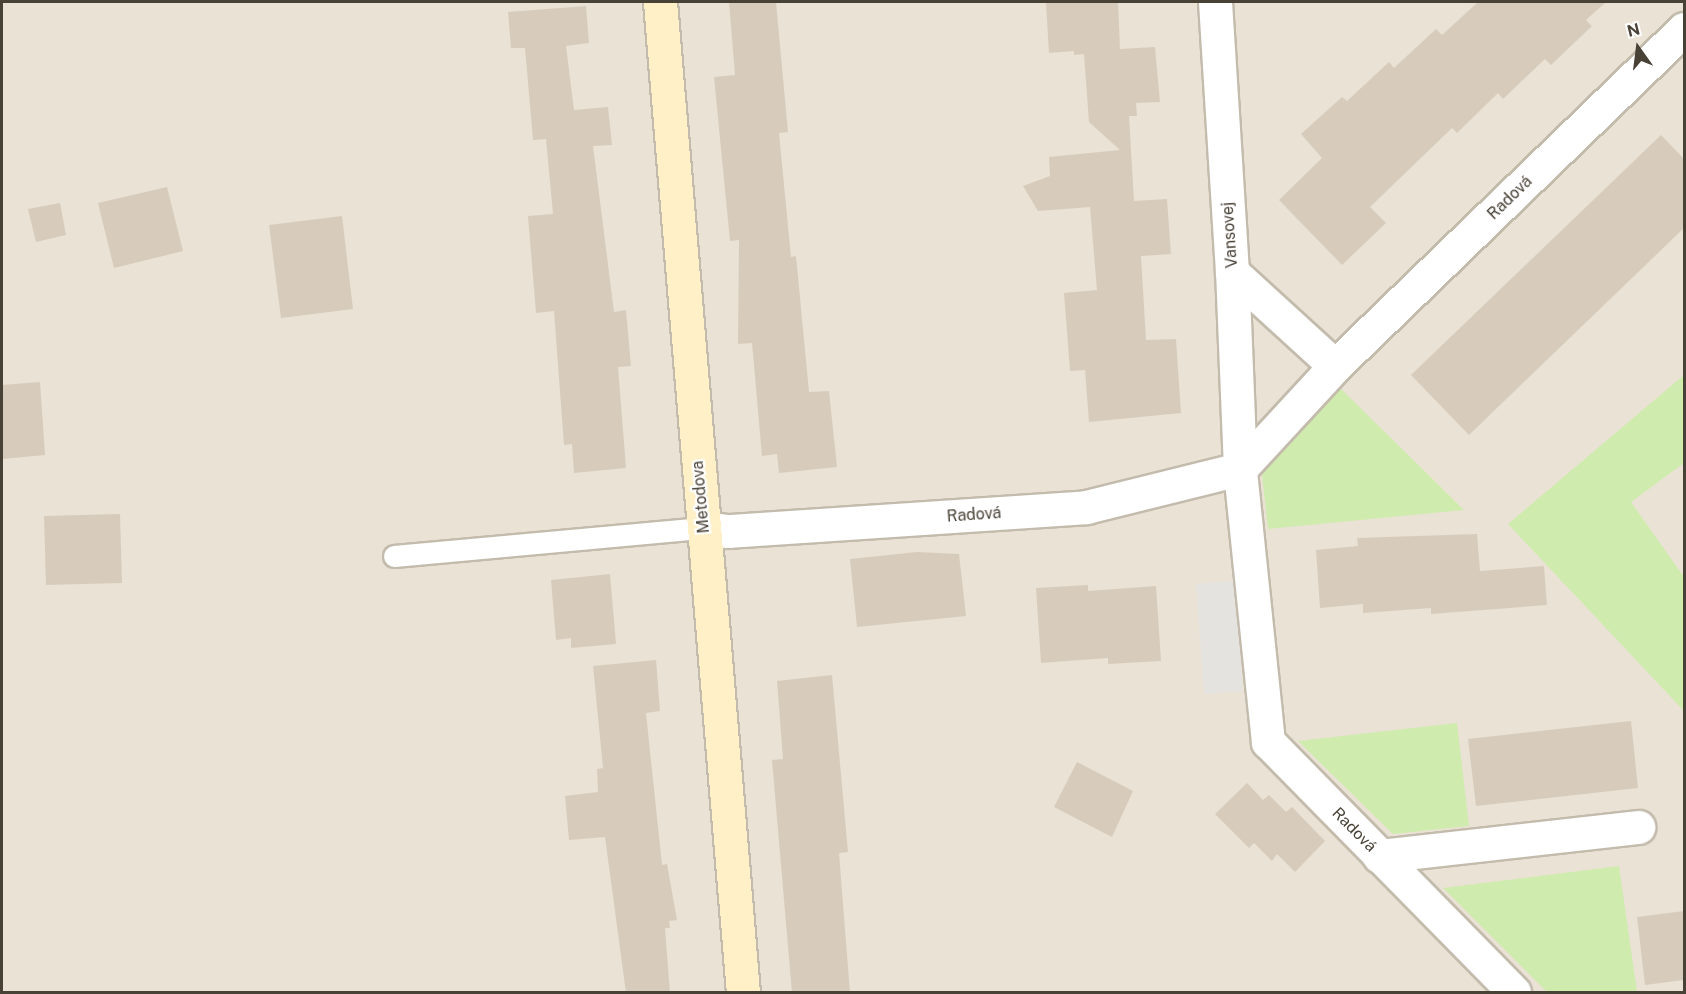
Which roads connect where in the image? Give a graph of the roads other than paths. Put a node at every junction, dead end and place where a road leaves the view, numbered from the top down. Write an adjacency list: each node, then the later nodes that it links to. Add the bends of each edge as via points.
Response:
1 (660, 2): 7 (street, Metodova)
2 (1215, 2): 4 (street, Vansovej)
3 (1684, 29): 5 (street, Radová)
4 (1232, 272): 5 (street); 6 (street, Vansovej)
5 (1335, 366): 6 (street, Radová)
6 (1240, 470): 7 (street, Radová, via 1086,507 728,531); 10 (street, Radová, via 1268,742)
7 (703, 528): 8 (lane); 11 (street, Metodova)
8 (394, 556)
9 (1638, 826): 10 (street, Radová)
10 (1379, 856): 12 (street, Radová)
11 (742, 993)
12 (1514, 993)

